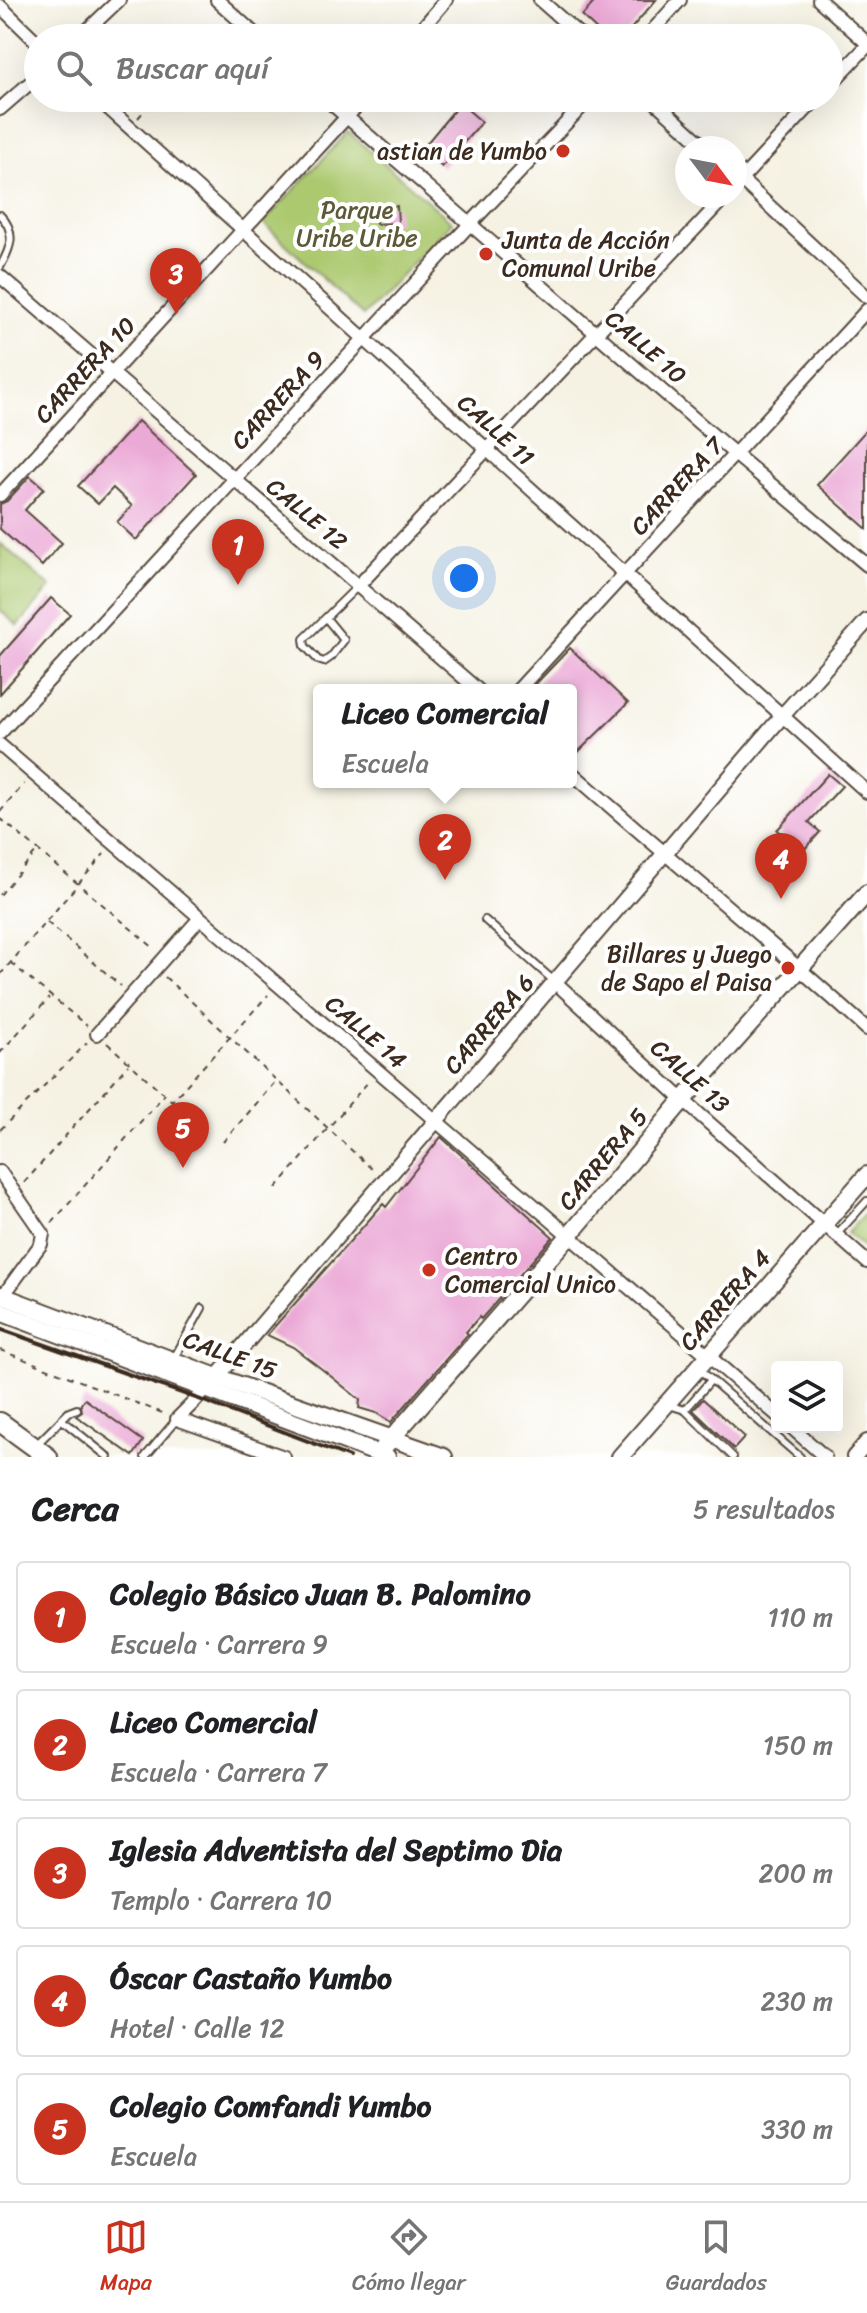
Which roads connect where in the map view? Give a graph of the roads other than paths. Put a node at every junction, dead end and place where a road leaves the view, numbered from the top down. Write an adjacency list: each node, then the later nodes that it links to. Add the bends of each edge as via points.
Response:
1 (119, 0): 8 (street)
2 (217, 0): 9 (street)
3 (446, 0): 10 (street)
4 (540, 0): 11 (street)
5 (680, 0): 12 (street)
6 (819, 0): 14 (street)
7 (0, 6): 13 (street)
8 (94, 24)
9 (244, 24)
10 (426, 24)
11 (567, 24)
12 (659, 24)
13 (24, 29)
14 (867, 44): 15 (street)
15 (843, 71)
16 (24, 88): 17 (street)
17 (0, 109)
18 (112, 112): 31 (street, CALLE 11)
19 (340, 112): 24 (street, CALLE 10)
20 (352, 112): 24 (street, CARRERA 10)
21 (577, 112): 30 (street, CARRERA 9)
22 (666, 112): 25 (street)
23 (803, 112): 26 (street)
24 (347, 118): 30 (street, CALLE 10); 31 (street, CARRERA 10)
25 (693, 136)
26 (747, 170)
27 (747, 189): 34 (street)
28 (715, 208): 36 (street)
29 (0, 215): 32 (lane, via 12,235)
30 (471, 223): 36 (street, CALLE 10); 37 (street, CARRERA 9)
31 (245, 229): 37 (street, CALLE 11); 38 (street, CARRERA 10)
32 (0, 267)
33 (0, 276): 38 (street, CALLE 12)
34 (867, 297)
35 (867, 310): 40 (street, CARRERA 7)
36 (598, 334): 39 (street); 40 (street, CALLE 10)
37 (365, 338): 39 (street, CALLE 11); 41 (street, CARRERA 9)
38 (112, 374): 41 (street, CALLE 12); 42 (street, CARRERA 10)
39 (486, 451): 44 (street, CALLE 11); 45 (street)
40 (736, 455): 43 (street, CALLE 10); 44 (street, CARRERA 7)
41 (234, 481): 45 (street, CALLE 12); 51 (street, CARRERA 9)
42 (0, 495)
43 (867, 565)
44 (624, 574): 49 (street, CARRERA 7); 50 (street, CALLE 11)
45 (358, 586): 46 (lane); 48 (street, CALLE 12)
46 (326, 618): 46 (lane, via 344,640 324,662 303,642)
47 (867, 621): 50 (street, CARRERA 6)
48 (471, 684)
49 (523, 684)
50 (783, 715): 54 (street, CALLE 11); 55 (street, CARRERA 6)
51 (0, 733)
52 (0, 745): 57 (street, CALLE 14)
53 (577, 777): 55 (street)
54 (867, 792)
55 (664, 854): 59 (street); 60 (street, CARRERA 6)
56 (867, 893): 59 (main road, CARRERA 5)
57 (200, 918): 62 (street); 64 (street, CALLE 14)
58 (485, 920): 60 (lane, CALLE 13)
59 (802, 969): 61 (street); 63 (main road, CARRERA 5)
60 (555, 982): 63 (street, CALLE 13); 64 (street, CARRERA 6)
61 (867, 1029)
62 (97, 1034)
63 (683, 1100): 68 (street, CALLE 13); 69 (main road, CARRERA 5)
64 (435, 1121): 69 (street, CALLE 14); 76 (street, CARRERA 6)
65 (0, 1172): 71 (street, via 42,1231 41,1244)
66 (867, 1175): 68 (main road, CARRERA 4)
67 (867, 1201): 68 (lane)
68 (831, 1229): 70 (street, CALLE 13); 74 (main road, CARRERA 4)
69 (568, 1237): 74 (street, CALLE 14); 85 (main road, CARRERA 5)
70 (867, 1262)
71 (1, 1300): 73 (main road, CALLE 15); 76 (main road, CALLE 15)
72 (202, 1308): 73 (lane)
73 (173, 1360): 76 (main road, CALLE 15)
74 (703, 1362): 75 (lane); 77 (main road, CARRERA 4); 80 (street, CALLE 14)
75 (711, 1380): 79 (lane); 96 (lane)
76 (211, 1383): 81 (street, CARRERA 6); 85 (main road, CALLE 15); 90 (main road, CALLE 15)
77 (666, 1404): 79 (lane); 94 (main road, CARRERA 4)
78 (77, 1409): 82 (lane)
79 (685, 1410): 95 (lane)
80 (771, 1411)
81 (177, 1419): 89 (lane, CARRERA 6); 92 (street)
82 (62, 1420): 88 (lane); 91 (lane)
83 (0, 1422): 88 (main road)
84 (798, 1433): 97 (street)
85 (392, 1439): 90 (main road, CARRERA 5); 93 (main road, CALLE 15)
86 (867, 1442): 98 (street)
87 (140, 1445): 89 (lane)
88 (41, 1452)
89 (147, 1454)
90 (380, 1456)
91 (108, 1457)
92 (284, 1457)
93 (444, 1457)
94 (620, 1457)
95 (733, 1457)
96 (800, 1457)
97 (825, 1457)
98 (854, 1457)

